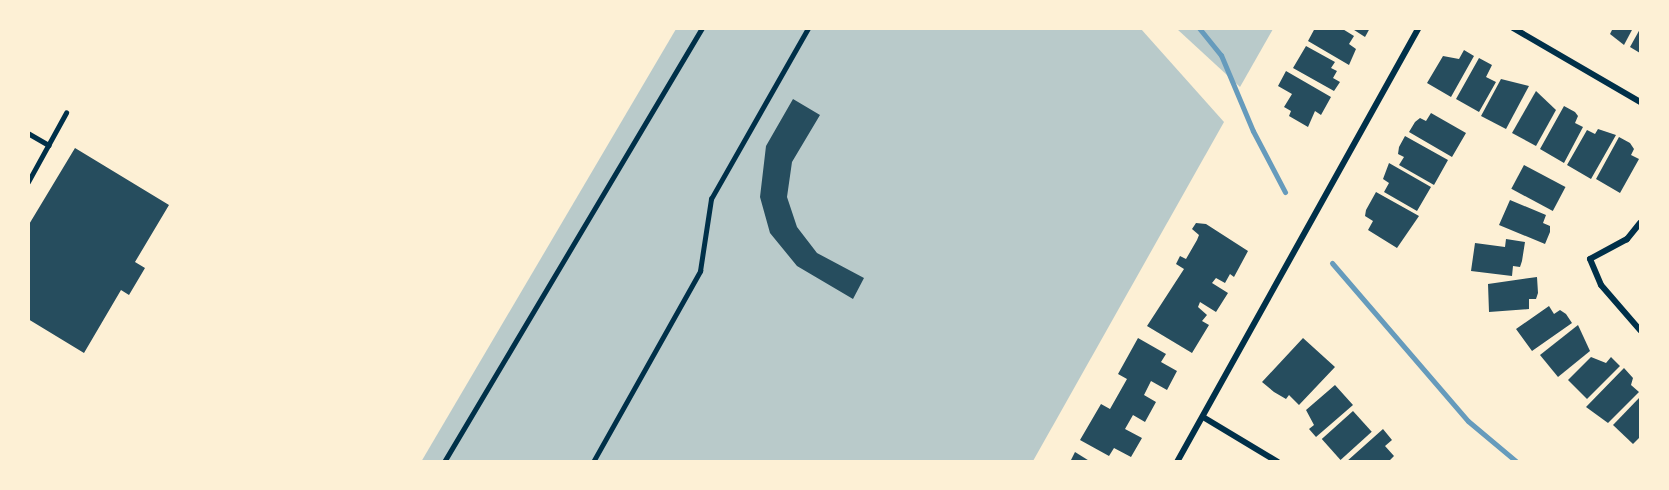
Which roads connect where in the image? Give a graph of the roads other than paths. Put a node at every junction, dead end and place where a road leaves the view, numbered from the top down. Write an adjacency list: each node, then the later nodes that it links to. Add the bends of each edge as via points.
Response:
1 (702, 28): 13 (lane)
2 (808, 28): 14 (lane, via 711,199 700,271)
3 (1419, 28): 12 (street)
4 (1513, 28): 5 (street)
5 (1641, 102)
6 (66, 113): 8 (lane)
7 (28, 133): 8 (lane)
8 (49, 145): 9 (lane)
9 (28, 182)
10 (1641, 223): 11 (street, via 1627,239 1590,260 1618,308)
11 (1641, 330)
12 (1203, 417): 15 (street); 16 (street)
13 (444, 462)
14 (593, 462)
15 (1177, 462)
16 (1278, 462)

